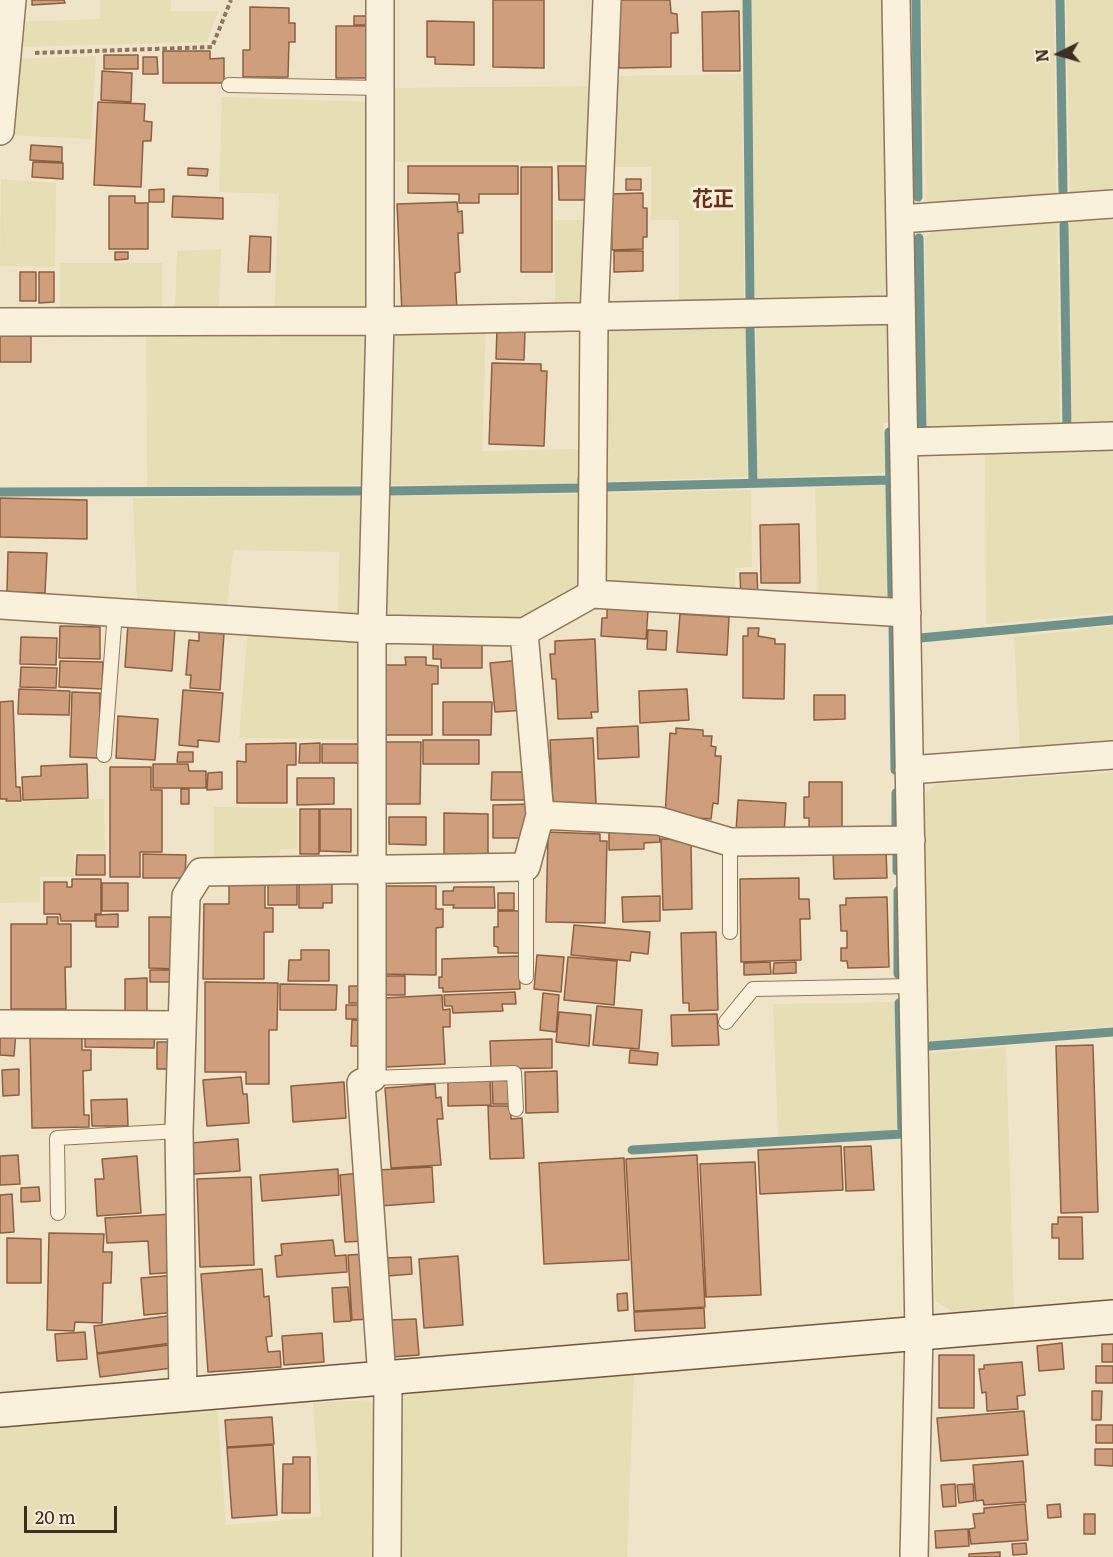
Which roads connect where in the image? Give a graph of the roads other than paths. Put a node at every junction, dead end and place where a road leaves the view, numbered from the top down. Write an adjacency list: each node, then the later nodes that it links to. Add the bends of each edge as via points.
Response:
1 (12, 0): 7 (street)
2 (380, 0): 6 (street)
3 (606, 0): 11 (street)
4 (896, 0): 9 (street)
5 (229, 85): 6 (lane)
6 (380, 88): 12 (street)
7 (0, 131)
8 (1113, 204): 9 (street)
9 (900, 219): 10 (street)
10 (901, 310): 11 (street); 15 (street)
11 (594, 316): 12 (street); 16 (street)
12 (380, 321): 13 (street); 20 (street)
13 (0, 322)
14 (1113, 436): 15 (street)
15 (904, 442): 19 (street)
16 (592, 594): 19 (street); 21 (street)
17 (0, 605): 18 (street)
18 (115, 612): 20 (street); 22 (lane)
19 (907, 613): 24 (street)
20 (372, 629): 21 (street); 29 (street)
21 (524, 632): 25 (street)
22 (104, 755)
23 (1113, 755): 24 (street)
24 (909, 770): 26 (street)
25 (540, 815): 27 (street, via 659,821); 28 (street)
26 (911, 840): 27 (street); 32 (street)
27 (729, 842): 30 (lane)
28 (526, 867): 29 (street); 31 (lane)
29 (371, 870): 35 (street, via 201,872 186,896); 36 (street)
30 (730, 932)
31 (526, 977)
32 (913, 986): 33 (lane, via 753,989); 41 (street)
33 (726, 1022)
34 (0, 1024): 35 (street)
35 (182, 1025): 38 (street)
36 (372, 1078): 37 (lane, via 514,1073); 42 (street, via 361,1083)
37 (516, 1109)
38 (179, 1131): 39 (lane, via 57,1138); 43 (street)
39 (58, 1213)
40 (1113, 1317): 41 (street)
41 (919, 1334): 42 (street); 46 (street)
42 (385, 1378): 43 (street); 45 (street)
43 (183, 1395): 44 (street)
44 (0, 1410)
45 (387, 1557)
46 (914, 1557)

